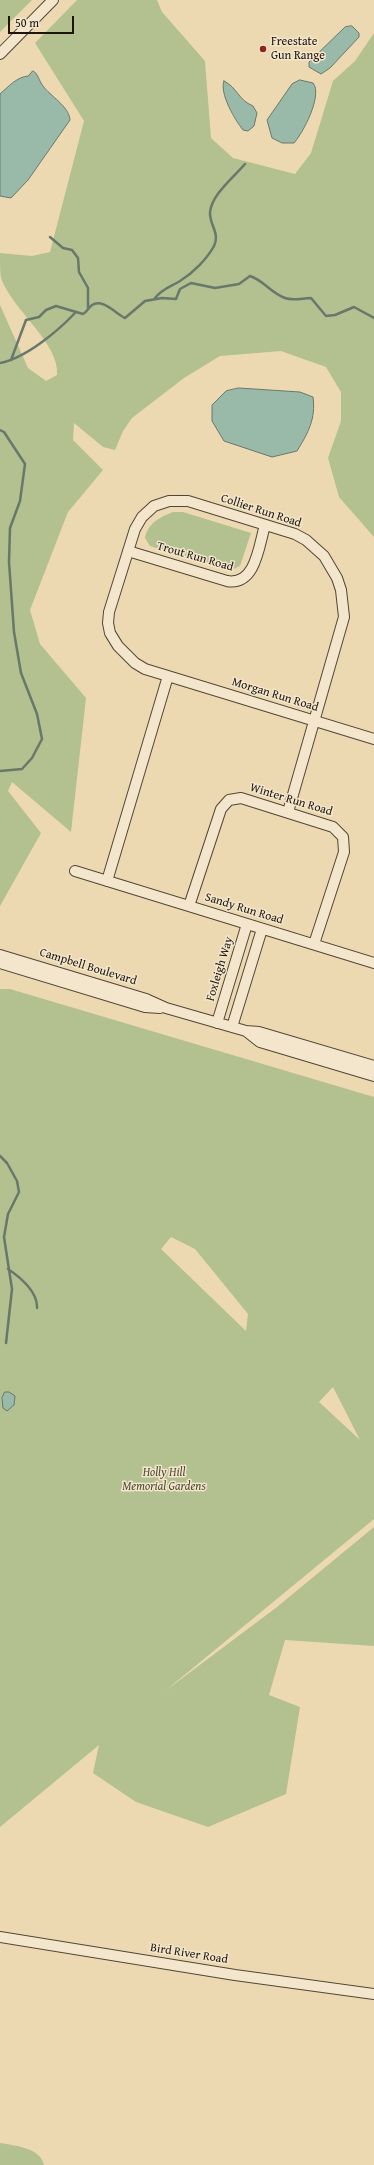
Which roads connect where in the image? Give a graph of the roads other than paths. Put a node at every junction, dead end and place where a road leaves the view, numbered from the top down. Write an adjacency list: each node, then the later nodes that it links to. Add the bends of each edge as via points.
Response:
1 (53, 0): 2 (street)
2 (0, 54)
3 (266, 525): 4 (street, Collier Run Road, via 188,501 168,501 154,506 142,517); 4 (street, Trout Run Road, via 251,571 245,578 236,582); 6 (street, Collier Run Road, via 295,534 315,547 332,566 342,590 342,626)
4 (128, 551): 5 (street, Collier Run Road, via 109,612 110,633 118,646 136,663)
5 (168, 676): 6 (street, Morgan Run Road); 10 (street)
6 (315, 721): 7 (street, Morgan Run Road); 8 (street, Collier Run Road)
7 (374, 739)
8 (288, 812): 11 (street, Winter Run Road, via 241,798 233,798 226,802 221,810); 14 (street, Winter Run Road, via 333,827 344,841 344,852)
9 (75, 871): 10 (street, Sandy Run Road)
10 (107, 881): 11 (street, Sandy Run Road)
11 (190, 906): 12 (street, Sandy Run Road)
12 (247, 924): 13 (street, Sandy Run Road); 19 (street, Foxleigh Way)
13 (262, 929): 14 (street, Sandy Run Road); 20 (street)
14 (314, 944): 17 (street, Sandy Run Road)
15 (0, 955): 18 (street, Campbell Boulevard, via 146,999)
16 (0, 963): 18 (street, Campbell Boulevard, via 145,1007)
17 (374, 963)
18 (166, 1008): 19 (street, Campbell Boulevard)
19 (217, 1022): 20 (street, Campbell Boulevard)
20 (232, 1027): 21 (street, Campbell Boulevard)
21 (246, 1031): 22 (street, Campbell Boulevard, via 260,1032); 23 (street, Campbell Boulevard, via 260,1042)
22 (374, 1066)
23 (374, 1076)
24 (0, 1937): 25 (street, Bird River Road, via 242,1976)
25 (374, 1994)

